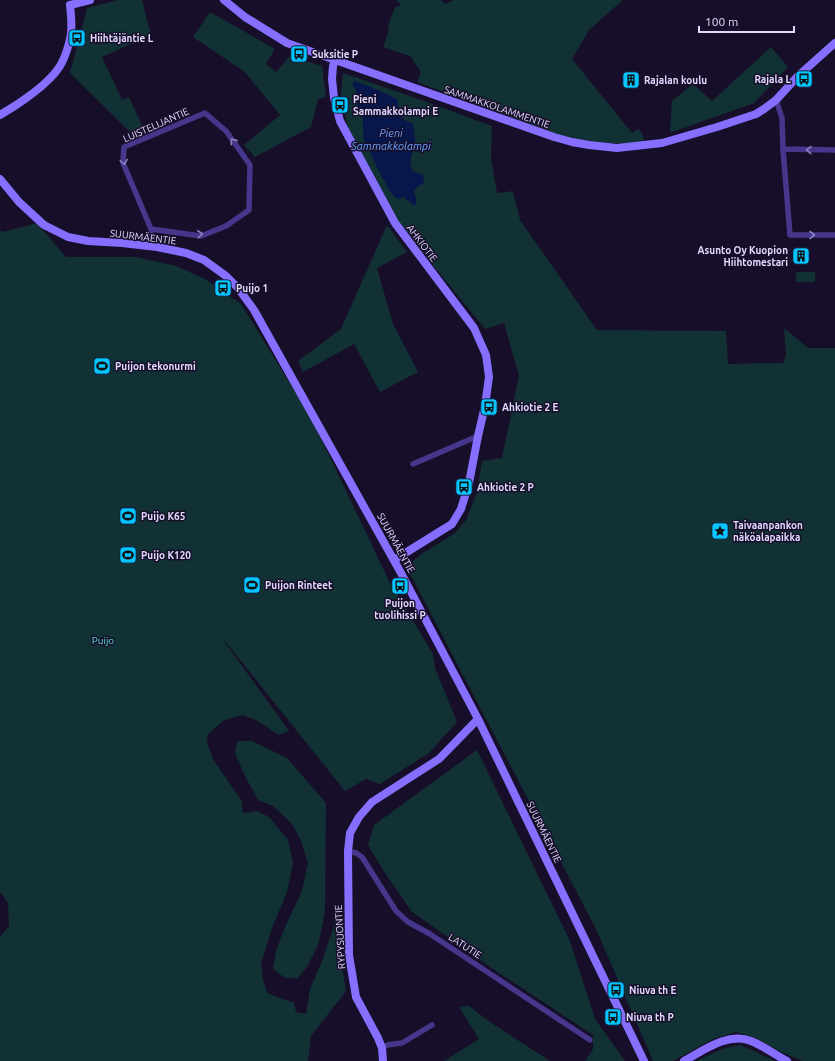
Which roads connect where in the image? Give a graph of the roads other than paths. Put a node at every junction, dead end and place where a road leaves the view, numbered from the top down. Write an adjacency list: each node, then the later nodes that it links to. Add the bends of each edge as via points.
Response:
1 (90, 0): 3 (street)
2 (224, 0): 5 (street, SAMMAKKOLAMMENTIE, via 245,17 287,43)
3 (69, 2): 7 (street, via 71,33 61,65 30,95)
4 (835, 43): 6 (street, SAMMAKKOLAMMENTIE)
5 (334, 59): 6 (street, SAMMAKKOLAMMENTIE, via 513,123 588,146 617,148 662,143 756,114); 14 (street, AHKIOTIE, via 332,79 340,122 395,223 474,328 486,355 489,377)
6 (776, 100): 8 (street, via 782,118)
7 (0, 115)
8 (783, 149): 9 (street, one-way to 8); 12 (street, one-way to 12, via 790,235)
9 (835, 150)
10 (0, 179): 13 (street, SUURMÄENTIE, via 19,202 44,225 68,237)
11 (151, 229): 11 (street, LUISTELIJANTIE, one-way to 11, via 201,236 226,226 249,210 250,165 226,131 204,113 124,147 123,163); 13 (street)
12 (835, 235)
13 (148, 246): 16 (street, SUURMÄENTIE, via 186,253 204,260 238,288 254,310)
14 (478, 436): 15 (street); 16 (street, AHKIOTIE, via 467,490 461,510 452,524)
15 (413, 464)
16 (394, 560): 17 (street, SUURMÄENTIE)
17 (478, 719): 18 (street, RYPYSUONTIE, via 440,759 372,802 364,810 350,833); 23 (street, SUURMÄENTIE)
18 (348, 851): 20 (street, LATUTIE, via 362,857 396,910 408,922); 21 (street, RYPYSUONTIE, via 349,955 356,997)
19 (432, 1025): 21 (street, via 402,1043)
20 (590, 1040)
21 (382, 1048): 22 (street, RYPYSUONTIE)
22 (383, 1061)
23 (644, 1061)
24 (684, 1061): 25 (street, via 713,1044 729,1039 743,1039 752,1041)
25 (787, 1061)

